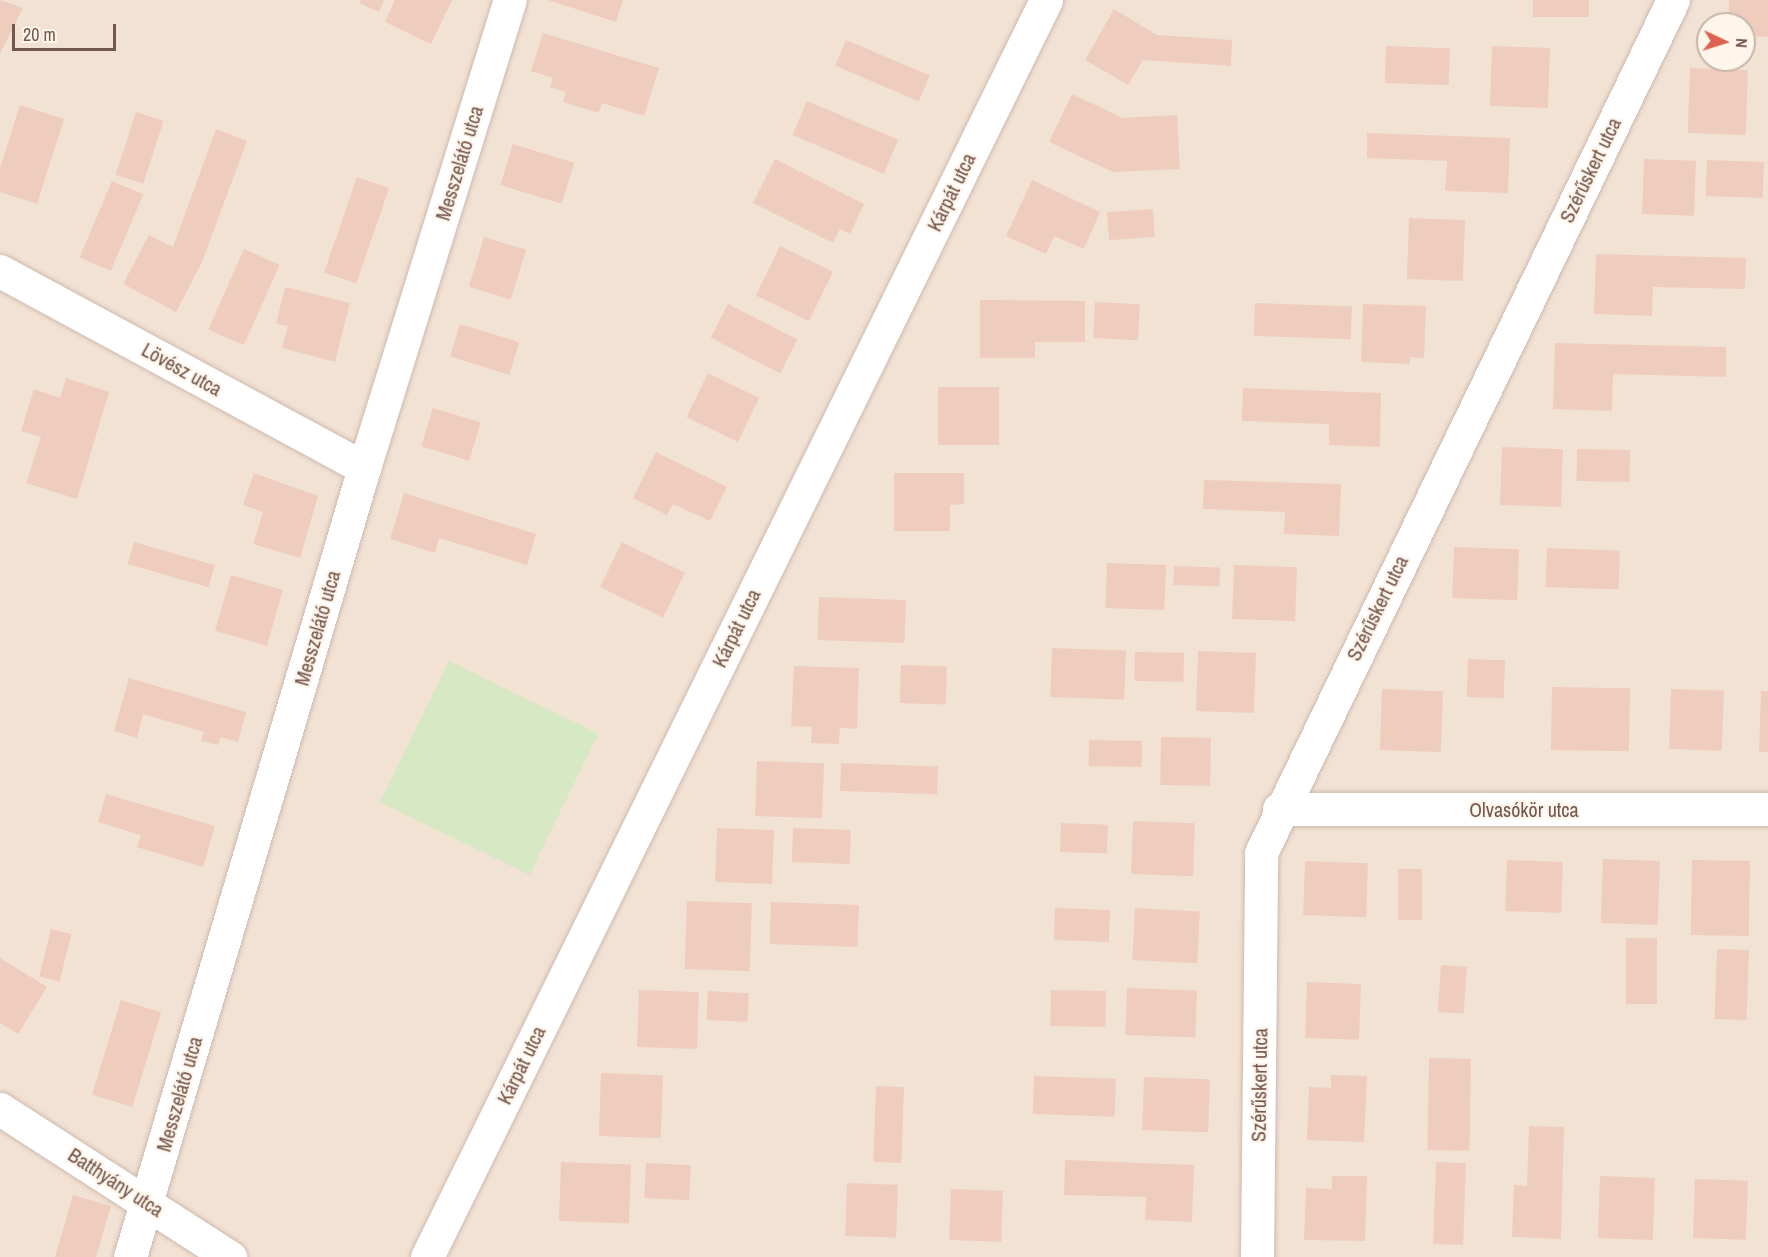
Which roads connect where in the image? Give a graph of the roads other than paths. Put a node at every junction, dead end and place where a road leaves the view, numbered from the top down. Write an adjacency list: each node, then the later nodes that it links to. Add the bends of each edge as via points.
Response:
1 (510, 0): 5 (street, Messzelátó utca)
2 (1046, 0): 12 (street, Kárpát utca)
3 (1673, 0): 6 (street, Szérűskert utca)
4 (0, 271): 5 (street, Lövész utca)
5 (364, 468): 9 (street, Messzelátó utca)
6 (1279, 809): 7 (street, Olvasókör utca); 13 (street, Szérűskert utca, via 1261,853)
7 (1768, 809)
8 (0, 1109): 9 (street, Batthyány utca)
9 (148, 1201): 10 (street, Messzelátó utca); 11 (street, Batthyány utca)
10 (130, 1257)
11 (230, 1257)
12 (427, 1257)
13 (1257, 1257)

